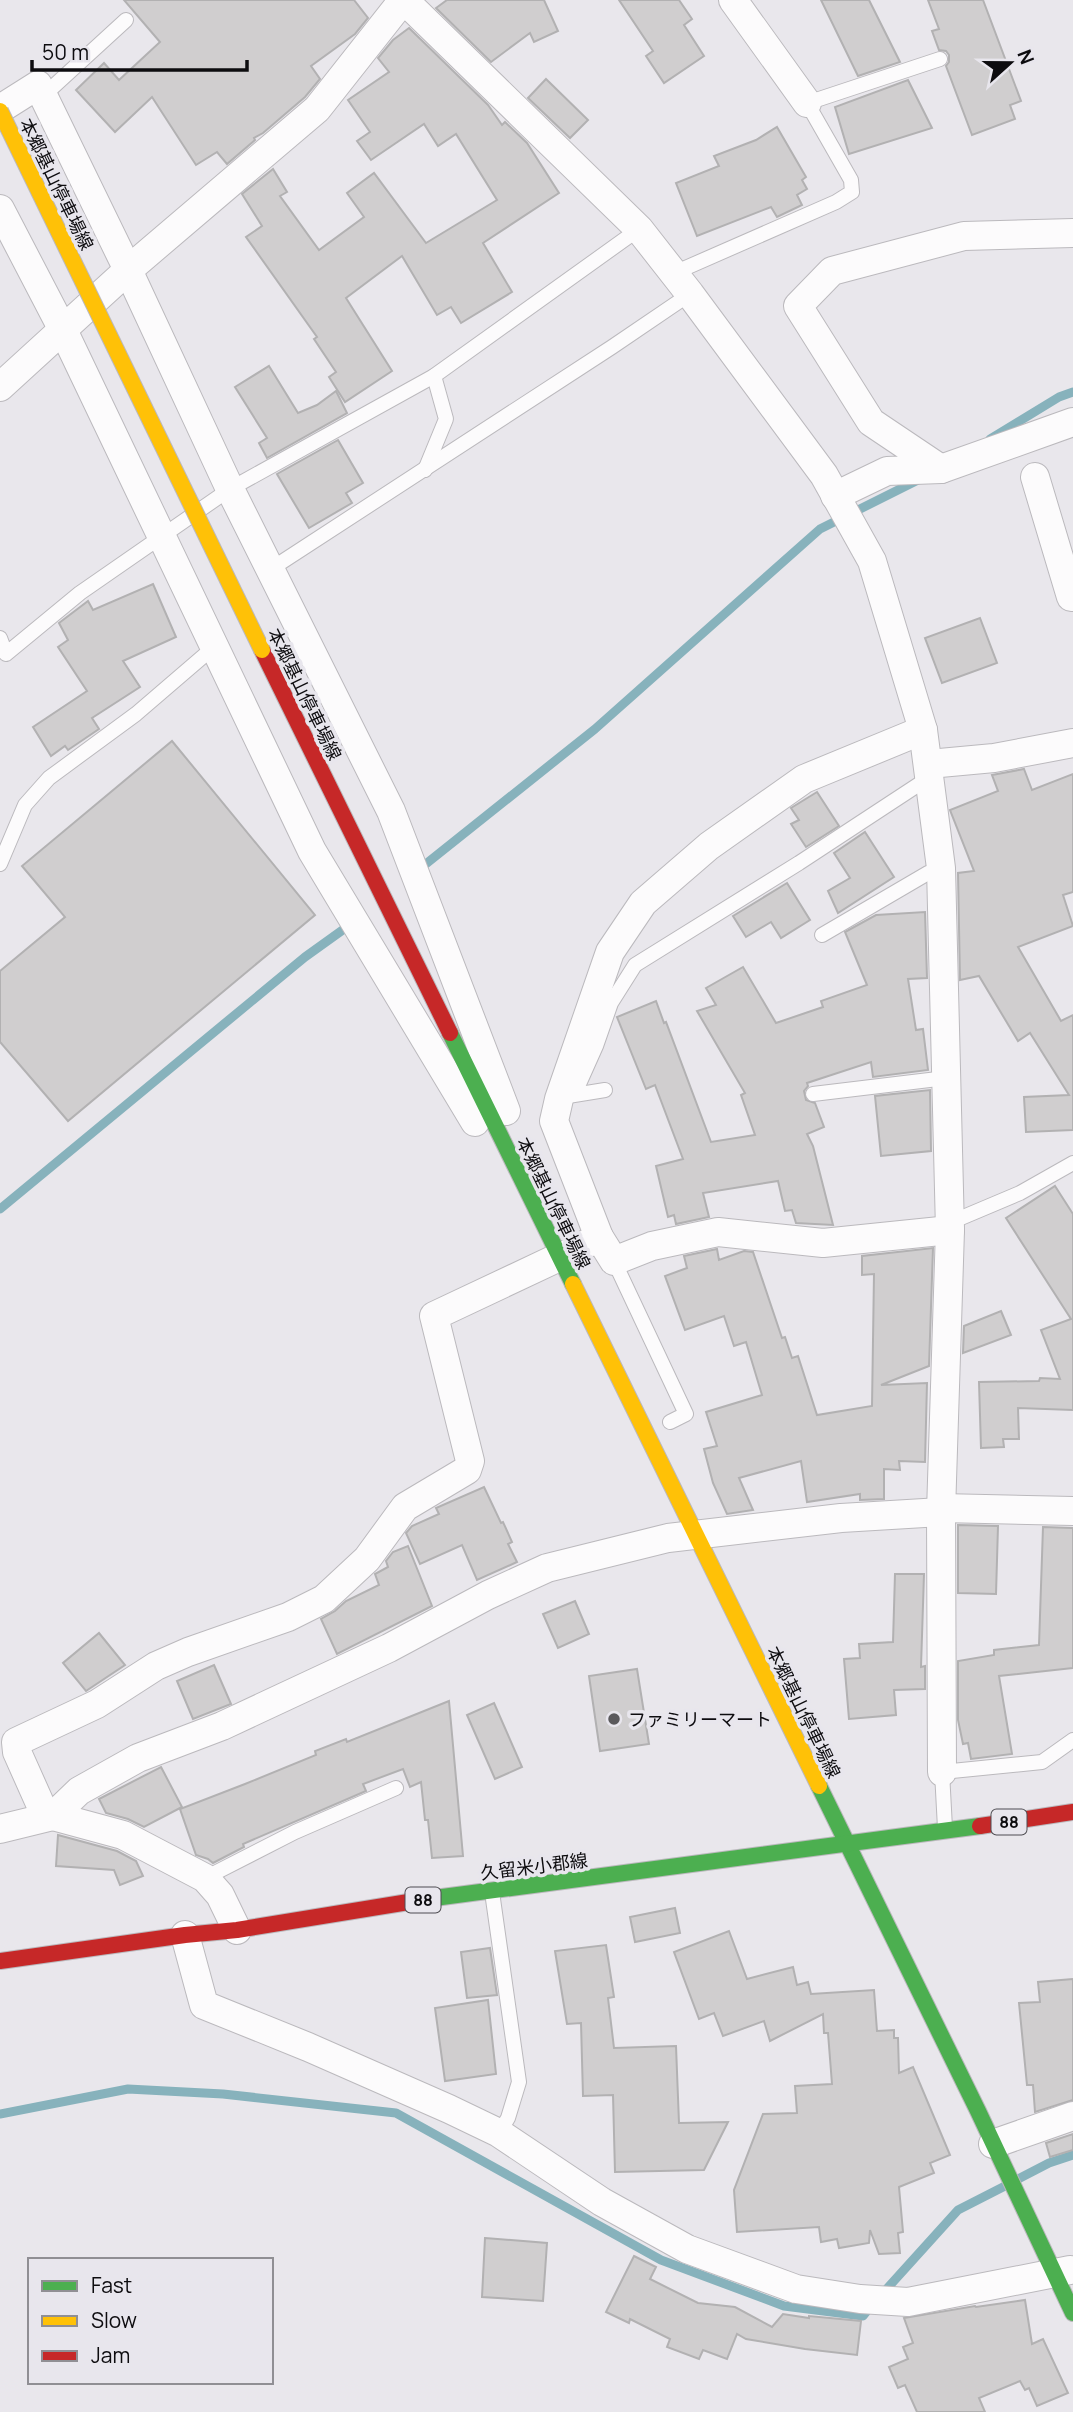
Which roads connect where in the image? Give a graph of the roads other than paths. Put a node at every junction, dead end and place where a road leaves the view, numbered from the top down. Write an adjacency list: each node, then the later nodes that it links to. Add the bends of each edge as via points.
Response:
1 (404, 0): 9 (street); 11 (street, via 317,109)
2 (733, 0): 6 (street)
3 (126, 20): 5 (lane)
4 (940, 59): 6 (lane)
5 (43, 96): 7 (street, via 38,85); 11 (street)
6 (807, 103): 12 (lane, via 851,180 852,192)
7 (0, 110): 41 (main road, 本郷基山停車場線, bridge)
8 (0, 209): 13 (street)
9 (639, 229): 12 (street); 14 (lane)
10 (1073, 233): 17 (street, via 964,236 858,264 832,271 798,306 871,422)
11 (128, 270): 13 (street); 20 (street)
12 (682, 283): 18 (lane, via 612,347); 21 (street)
13 (62, 330): 15 (street); 22 (street)
14 (434, 376): 18 (lane, via 446,419); 20 (lane)
15 (0, 387)
16 (1073, 422): 17 (street)
17 (941, 469): 21 (street, via 887,471)
18 (425, 470): 23 (lane)
19 (1035, 477): 24 (street)
20 (230, 489): 22 (lane); 23 (street)
21 (835, 496): 27 (street, via 872,561)
22 (162, 536): 25 (lane, via 80,593 6,654); 26 (street)
23 (271, 569): 26 (street); 41 (street, via 391,811)
24 (1073, 597)
25 (0, 638)
26 (214, 647): 30 (lane, via 136,714 49,778 24,805); 41 (street, via 312,851)
27 (923, 730): 29 (street); 36 (street, via 804,779 709,846 643,903 610,952)
28 (1073, 743): 29 (street)
29 (930, 771): 31 (street); 36 (lane, via 799,863 635,965 611,1003 596,1045)
30 (0, 864)
31 (941, 868): 32 (lane); 33 (street)
32 (822, 934)
33 (946, 1078): 35 (lane); 38 (street)
34 (605, 1090): 36 (lane)
35 (813, 1094)
36 (567, 1096): 39 (street, via 554,1121)
37 (1073, 1163): 38 (lane)
38 (950, 1227): 40 (street, via 823,1243 718,1232 652,1246); 43 (street)
39 (599, 1237): 40 (street); 41 (street)
40 (614, 1261): 42 (lane, via 685,1414)
41 (563, 1264): 45 (main road, 本郷基山停車場線); 50 (street, via 434,1316 470,1461 467,1470 405,1507 368,1559 324,1599 156,1666 97,1704 16,1742)
42 (670, 1422)
43 (941, 1510): 44 (street); 45 (street); 47 (street)
44 (1073, 1511)
45 (695, 1535): 50 (street, via 547,1568 222,1726 138,1758 79,1791); 53 (main road, 本郷基山停車場線)
46 (1073, 1740): 47 (lane, via 1042,1762)
47 (942, 1772): 52 (lane)
48 (396, 1788): 54 (lane)
49 (1073, 1812): 52 (main road, 久留米小郡線 / 88)
50 (49, 1816): 51 (street); 54 (street, via 123,1835)
51 (0, 1829)
52 (946, 1831): 53 (main road, 久留米小郡線 / 88)
53 (847, 1844): 55 (main road, 久留米小郡線 / 88); 61 (main road, 本郷基山停車場線)
54 (205, 1878): 56 (street, via 220,1895)
55 (491, 1891): 56 (main road, 久留米小郡線 / 88); 60 (lane, via 519,2082)
56 (237, 1930): 57 (main road, 久留米小郡線 / 88)
57 (185, 1935): 58 (main road, 久留米小郡線 / 88); 60 (street, via 204,2005)
58 (0, 1961)
59 (1073, 2116): 61 (street)
60 (499, 2133): 62 (street, via 601,2202 687,2249 796,2289 908,2302)
61 (993, 2144): 62 (main road, 本郷基山停車場線)
62 (1063, 2271): 63 (main road, 本郷基山停車場線)
63 (1073, 2313)

